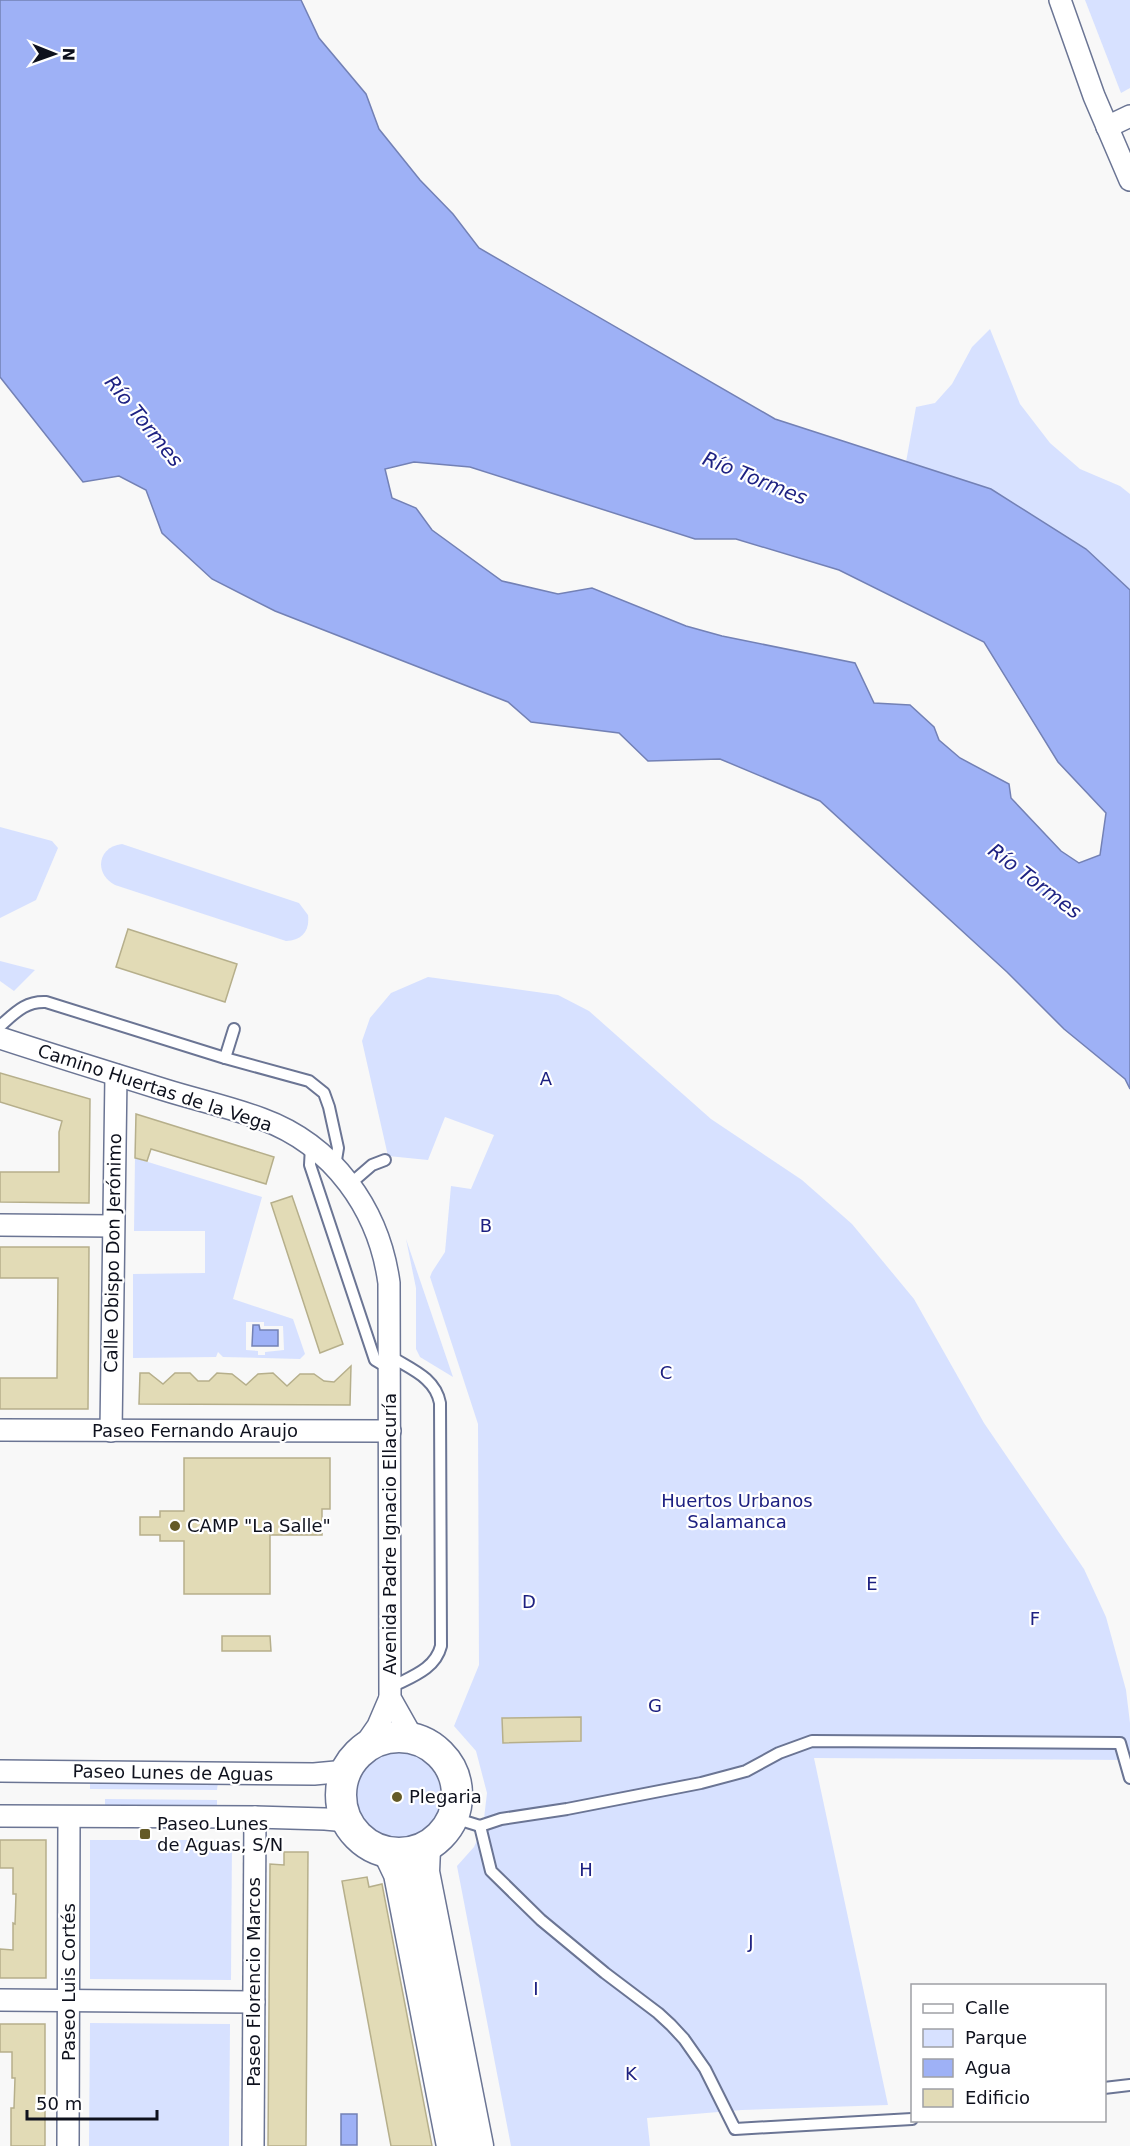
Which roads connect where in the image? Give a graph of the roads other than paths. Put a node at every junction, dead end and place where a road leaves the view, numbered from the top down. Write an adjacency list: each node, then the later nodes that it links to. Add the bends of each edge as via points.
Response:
1 (1059, 0): 3 (street)
2 (1130, 116): 3 (street)
3 (1107, 127): 4 (street)
4 (1130, 180)
5 (0, 1026): 8 (lane, via 23,1006 46,1002)
6 (234, 1029): 8 (lane)
7 (0, 1038): 9 (street, Camino Huertas de la Vega)
8 (225, 1058): 12 (lane, via 317,1086 324,1094 338,1148)
9 (116, 1075): 10 (street, Camino Huertas de la Vega, via 262,1119); 15 (street, Calle Obispo Don Jerónimo)
10 (310, 1146): 12 (street, Camino Huertas de la Vega); 16 (lane, Avenida Padre Ignacio Ellacuría, via 310,1165 375,1360)
11 (385, 1160): 13 (lane, via 372,1165)
12 (335, 1166): 13 (street, Avenida Padre Ignacio Ellacuría)
13 (350, 1184): 16 (street, Avenida Padre Ignacio Ellacuría, via 372,1220 386,1264)
14 (0, 1225): 15 (street)
15 (113, 1226): 18 (street, Calle Obispo Don Jerónimo)
16 (390, 1363): 19 (street, Avenida Padre Ignacio Ellacuría); 20 (lane, via 429,1380 440,1403 441,1646 431,1665)
17 (0, 1431): 18 (street, Paseo Fernando Araujo)
18 (111, 1431): 19 (street, Paseo Fernando Araujo)
19 (390, 1431): 20 (street, Avenida Padre Ignacio Ellacuría)
20 (390, 1693): 21 (street, Avenida Padre Ignacio Ellacuría); 22 (street, Avenida Padre Ignacio Ellacuría, via 378,1726)
21 (412, 1737): 22 (main road, via 377,1740); 29 (main road, via 433,1746 448,1762 457,1783 457,1805)
22 (354, 1760): 23 (street, Paseo Lunes de Aguas, via 323,1774); 28 (main road, via 341,1788 341,1805)
23 (0, 1771)
24 (1130, 1778): 29 (lane, via 1120,1743 812,1741 746,1771 702,1783 588,1805)
25 (0, 1816): 26 (street)
26 (69, 1817): 27 (street); 33 (street, Paseo Luis Cortés)
27 (255, 1817): 28 (street); 34 (street, Paseo Florencio Marcos)
28 (347, 1821): 31 (main road, via 357,1836)
29 (467, 1822): 30 (main road); 37 (lane, via 490,1871 550,1927 678,2032 705,2069 735,2129)
30 (426, 1848): 31 (main road); 41 (main road, via 424,1872)
31 (389, 1853): 40 (main road, via 399,1874)
32 (0, 2000): 33 (street)
33 (69, 2000): 34 (street); 38 (street, Paseo Luis Cortés)
34 (254, 2002): 39 (street, Paseo Florencio Marcos)
35 (1130, 2085): 36 (lane)
36 (1106, 2088)
37 (911, 2119)
38 (68, 2146)
39 (253, 2146)
40 (452, 2146)
41 (478, 2146)

